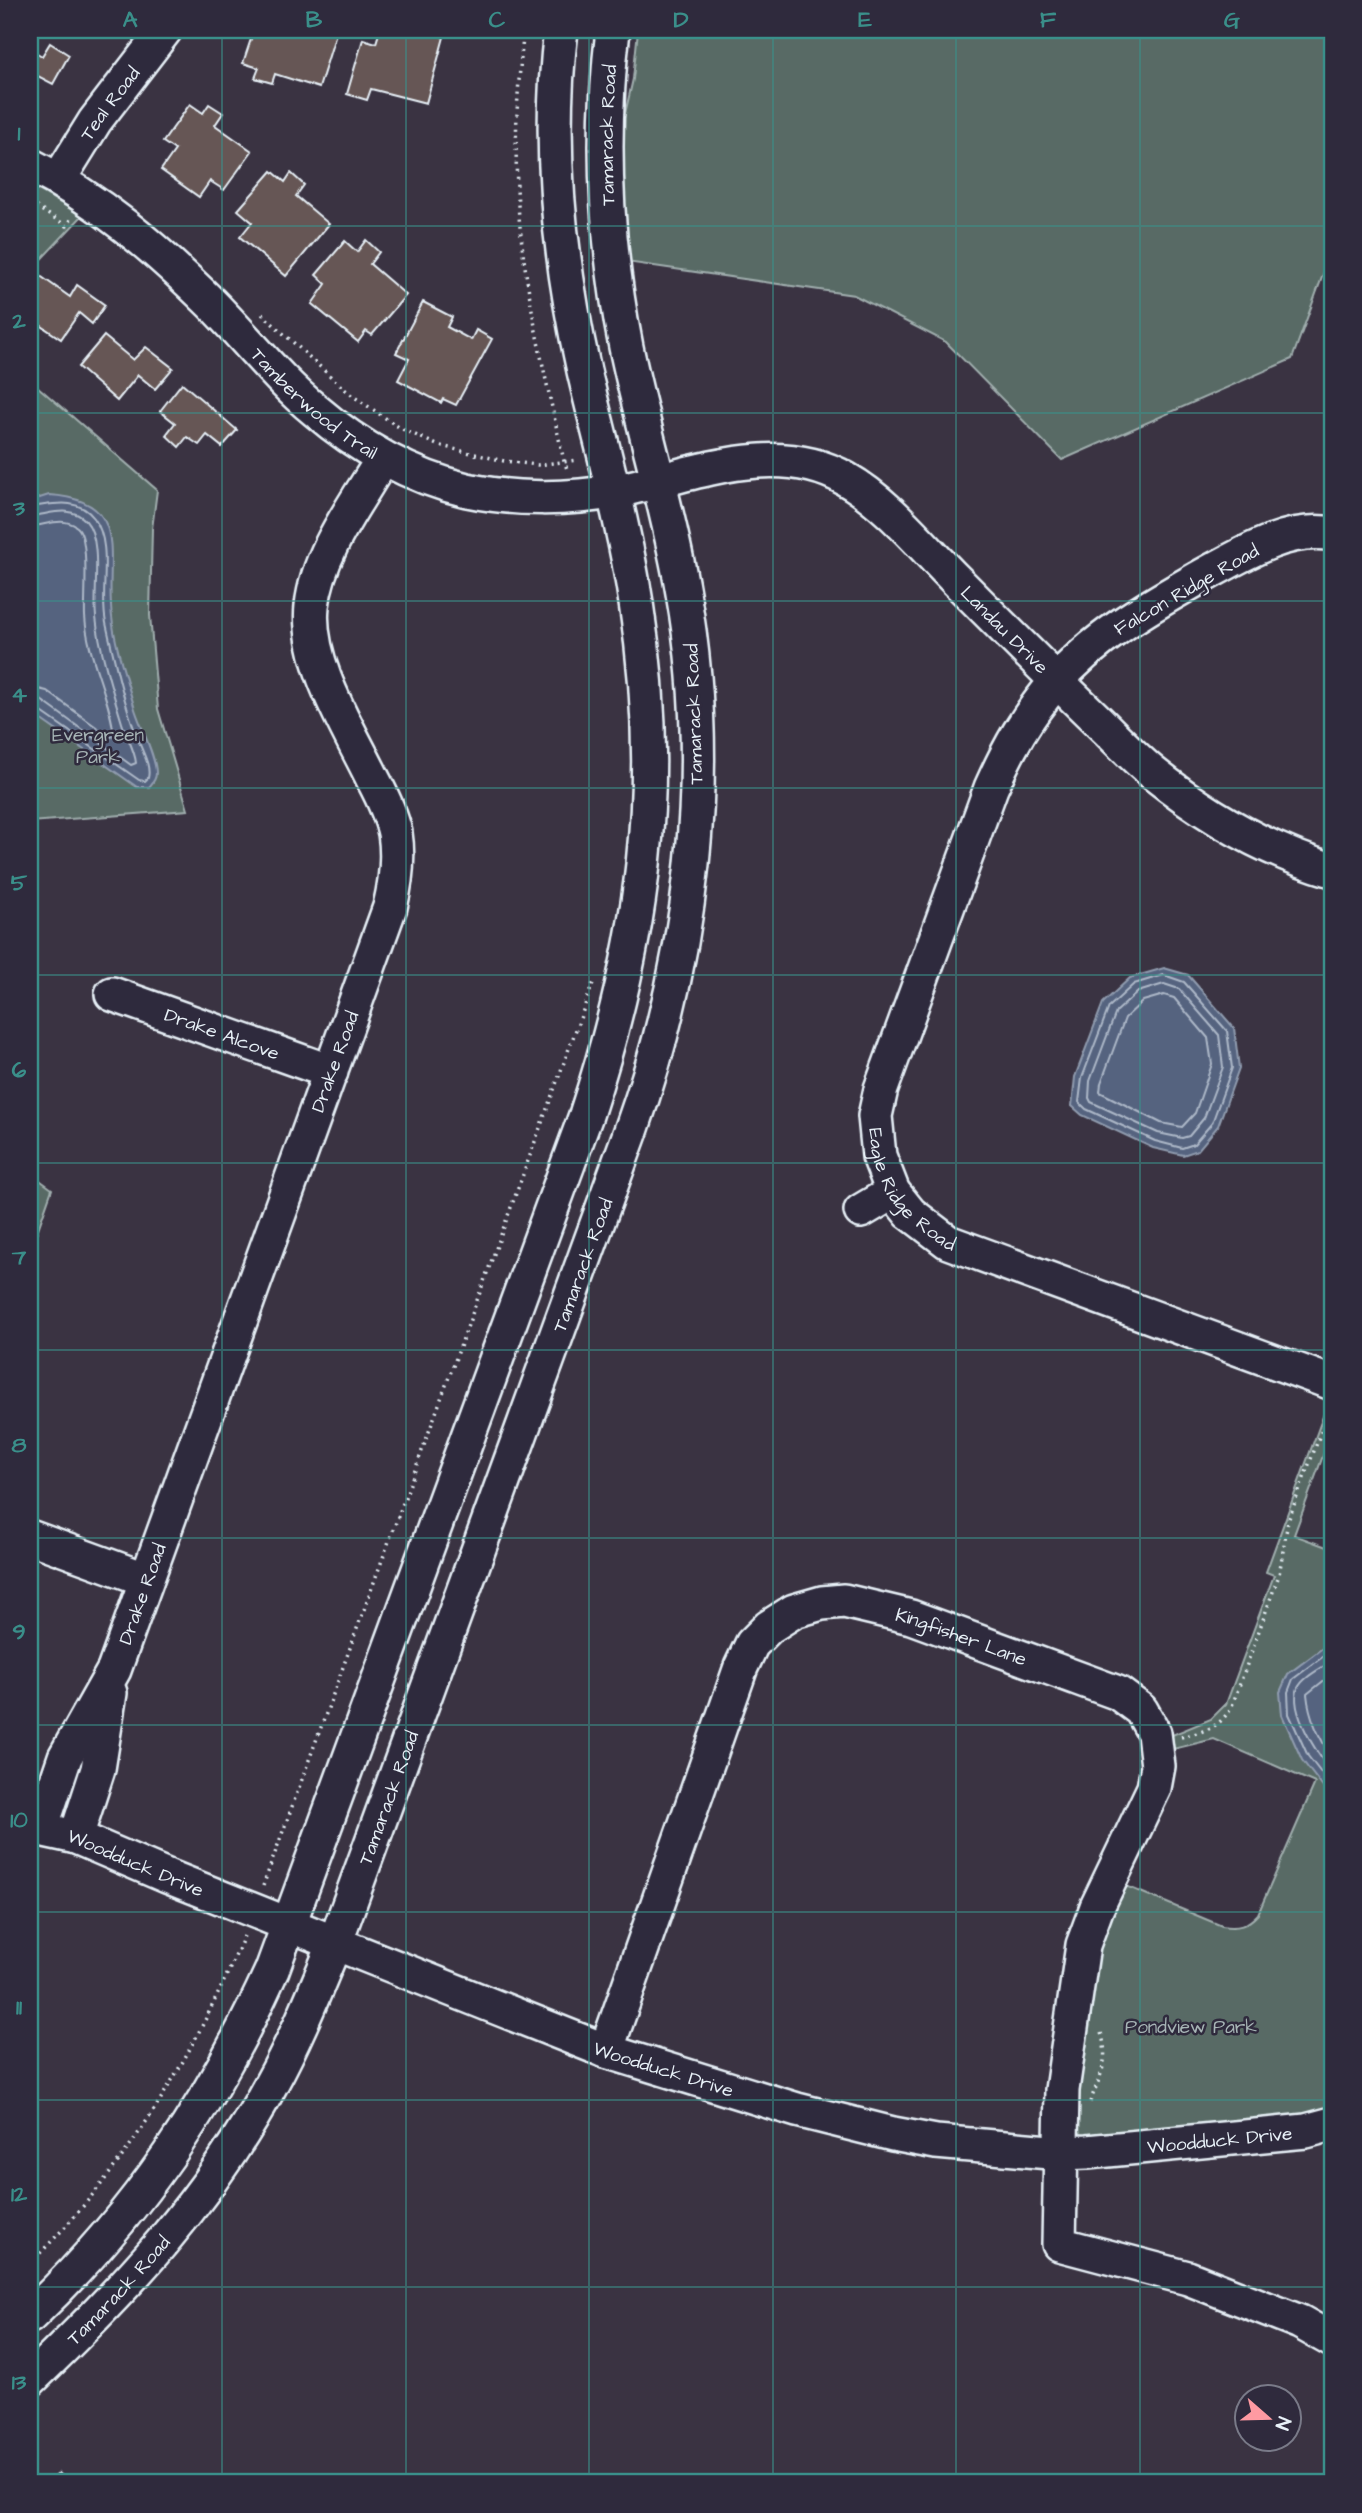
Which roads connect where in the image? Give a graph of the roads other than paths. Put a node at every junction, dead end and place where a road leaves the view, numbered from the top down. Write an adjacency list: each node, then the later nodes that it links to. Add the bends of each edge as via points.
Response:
1 (165, 30): 4 (street, Teal Road, via 95,121)
2 (561, 30): 7 (street, via 555,116 559,219 582,358)
3 (613, 30): 6 (street, Tamarack Road, via 605,129 607,222 627,353)
4 (44, 172): 5 (street, Tamberwood Trail, via 93,201 159,253 312,408)
5 (383, 458): 7 (street, Tamberwood Trail, via 468,490 518,496); 12 (street, Drake Road, via 326,556 312,608 319,661 387,807 397,858 390,907)
6 (659, 481): 7 (street, Tamberwood Trail); 9 (street, Landau Drive, via 767,460 798,462 841,476 878,502); 22 (street, Tamarack Road, via 683,594 695,700 692,856 671,994 647,1085)
7 (615, 491): 21 (street, via 644,661 650,766 643,877 624,986 586,1115)
8 (1332, 534): 9 (street, Falcon Ridge Road, via 1290,536 1252,549 1144,609)
9 (1057, 681): 10 (street, Landau Drive, via 1152,771 1212,816 1266,845); 13 (street, Eagle Ridge Road, via 1012,742 990,788 881,1089 875,1116 878,1143)
10 (1332, 870)
11 (113, 994): 12 (street, Drake Alcove)
12 (331, 1072): 17 (street, Drake Road)
13 (893, 1192): 14 (street); 15 (street, Eagle Ridge Road, via 910,1213 948,1242)
14 (861, 1211)
15 (1331, 1382)
16 (30, 1536): 17 (street)
17 (145, 1579): 18 (street, Drake Road)
18 (114, 1670): 19 (street, Drake Road, via 65,1757); 20 (street, Drake Road, via 98,1769)
19 (35, 1828): 20 (street, Woodduck Drive)
20 (76, 1837): 21 (street, Woodduck Drive)
21 (290, 1925): 22 (street, Woodduck Drive); 26 (street, via 226,2064 178,2143 119,2221)
22 (335, 1943): 23 (street, Woodduck Drive); 28 (street, Tamarack Road, via 293,2043 220,2166 128,2284)
23 (606, 2051): 25 (street, Woodduck Drive, via 797,2110 893,2134); 25 (street, Kingfisher Lane, via 752,1644 794,1611 845,1601 874,1606 1118,1693 1141,1710 1154,1733 1158,1766 1154,1788 1083,1945 1062,2090)
24 (1332, 2124): 25 (street, Woodduck Drive)
25 (1061, 2153): 27 (street, Kingfisher Lane, via 1059,2244 1188,2278 1300,2322)
26 (30, 2316)
27 (1332, 2340)
28 (30, 2380)

